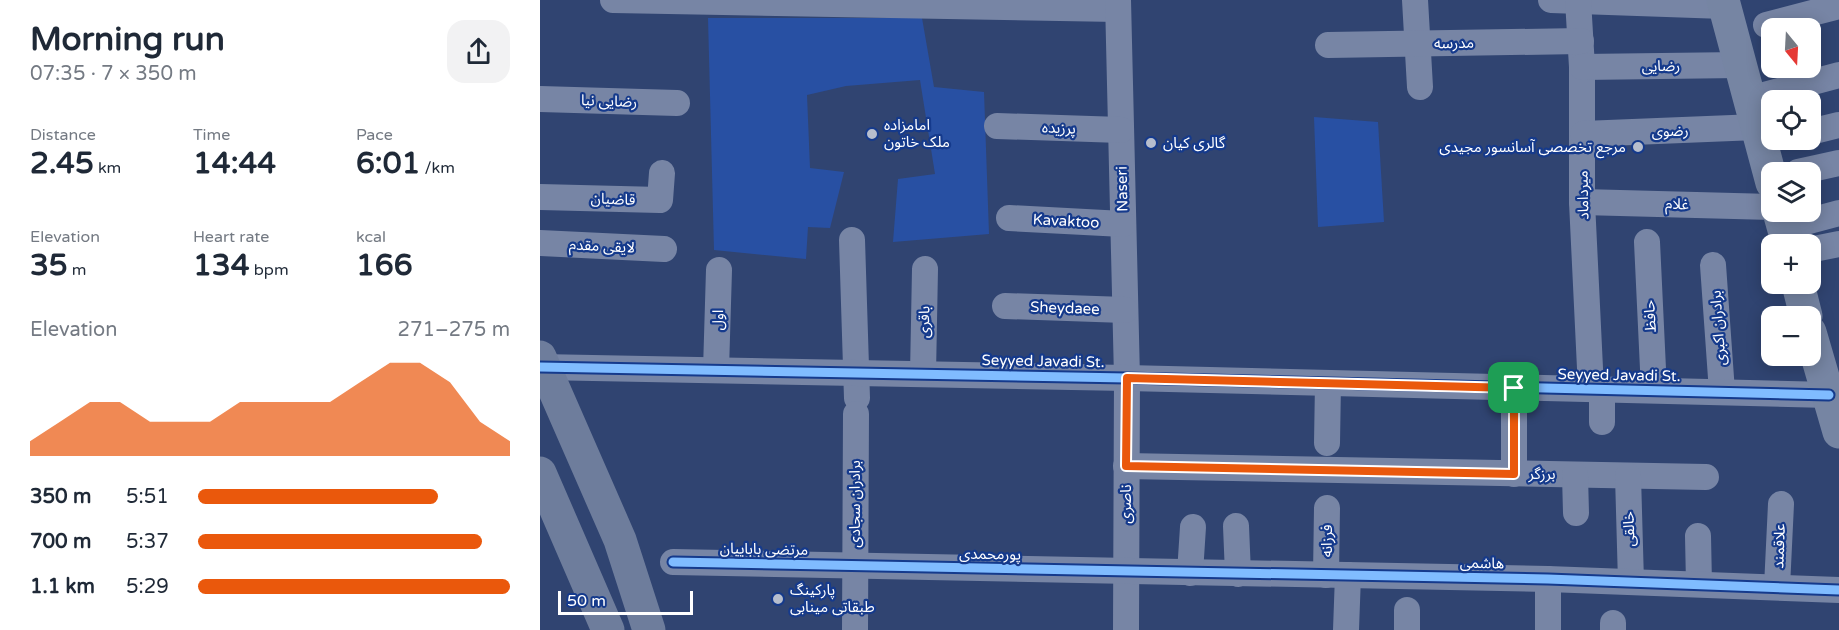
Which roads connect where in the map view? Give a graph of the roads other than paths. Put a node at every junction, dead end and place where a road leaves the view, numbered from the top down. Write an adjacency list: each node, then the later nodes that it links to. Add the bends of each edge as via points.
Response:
1 (613, 0): 4 (street)
2 (1415, 0): 12 (street)
3 (1551, 0): 5 (street)
4 (706, 1): 7 (street)
5 (1578, 1): 6 (street); 11 (street, میرداماد)
6 (1723, 3): 14 (main road)
7 (982, 4): 8 (street)
8 (1118, 4): 24 (street, Naseri)
9 (1839, 6): 10 (street)
10 (1793, 18)
11 (1581, 41): 12 (street, مدرسه); 15 (street, میرداماد)
12 (1418, 43): 13 (street, مدرسه); 17 (street)
13 (1328, 45)
14 (1740, 66): 15 (street, رضایی); 20 (main road)
15 (1582, 67): 25 (street, میرداماد)
16 (1839, 75): 20 (street, رضوی)
17 (1420, 87)
18 (540, 99): 19 (street, رضایی نیا)
19 (677, 103)
20 (1753, 113): 25 (street, رضوی); 26 (main road)
21 (1839, 125): 23 (street)
22 (997, 126): 24 (street, پرزیده)
23 (1821, 129)
24 (1121, 130): 37 (street, Naseri)
25 (1583, 135): 31 (street, میرداماد)
26 (1769, 162)
27 (1839, 164): 29 (street)
28 (662, 173): 30 (street, قاضیان, via 660,200)
29 (1821, 178)
30 (540, 197)
31 (1582, 202): 32 (street, غلام); 56 (street, میرداماد)
32 (1761, 206)
33 (1821, 211): 34 (street)
34 (1839, 213)
35 (1009, 218): 37 (street, Kavaktoo)
36 (1807, 222): 41 (street)
37 (1123, 224): 47 (street, Naseri)
38 (852, 240): 51 (street, برادران سجادی)
39 (1647, 242): 57 (street, حافظ)
40 (540, 243): 42 (street, لایقی مقدم)
41 (1839, 244)
42 (664, 249)
43 (1713, 265): 58 (street, برادران اکبری)
44 (926, 269): 52 (street, باقری)
45 (719, 270): 50 (street, اول)
46 (1005, 306): 47 (street, Sheydaee)
47 (1125, 310): 53 (street, Naseri)
48 (542, 364): 50 (street, Seyyed Javadi St.); 75 (highway)
49 (1820, 366): 59 (main road)
50 (716, 370): 51 (street, Seyyed Javadi St.)
51 (854, 373): 52 (street, Seyyed Javadi St.); 77 (street, برادران سجادی)
52 (923, 374): 53 (street, Seyyed Javadi St.)
53 (1127, 378): 54 (street, Seyyed Javadi St.); 63 (street, ناصری)
54 (1328, 383): 55 (street, Seyyed Javadi St.); 62 (street)
55 (1514, 388): 56 (street, Seyyed Javadi St.); 65 (street)
56 (1596, 389): 57 (street, Seyyed Javadi St.); 60 (street, میرداماد)
57 (1654, 390): 58 (street, Seyyed Javadi St.)
58 (1722, 392): 59 (street, Seyyed Javadi St.)
59 (1829, 395): 61 (main road)
60 (1602, 422)
61 (1839, 432)
62 (1327, 443)
63 (1126, 466): 65 (street, برزگر); 78 (street, ناصری)
64 (540, 473): 87 (highway)
65 (1514, 474): 66 (street, برزگر)
66 (1575, 475): 67 (street, برزگر); 71 (street)
67 (1628, 476): 68 (street, برزگر); 83 (street, خالقی)
68 (1706, 477)
69 (1781, 504): 85 (street, علاقمند)
70 (1327, 507): 81 (street, فرزانه)
71 (1576, 513)
72 (1193, 526): 79 (street)
73 (1236, 526): 80 (street)
74 (1698, 536): 84 (street)
75 (620, 540): 88 (highway); 89 (street)
76 (673, 562): 77 (street, مرتضی باباییان)
77 (855, 566): 78 (street, پورمحمدی); 90 (street, برادران سجادی)
78 (1125, 572): 79 (street, هاشمی); 91 (street, ناصری)
79 (1190, 573): 80 (street, هاشمی)
80 (1238, 574): 81 (street, هاشمی)
81 (1337, 575): 82 (street, هاشمی); 92 (street, فرزانه)
82 (1548, 579): 83 (street, هاشمی); 93 (street)
83 (1631, 582): 84 (street, هاشمی)
84 (1700, 584): 85 (street, هاشمی)
85 (1777, 587): 86 (street, هاشمی)
86 (1839, 590)
87 (608, 630)
88 (649, 630)
89 (662, 630)
90 (855, 630)
91 (1126, 630)
92 (1346, 630)
93 (1548, 630)

